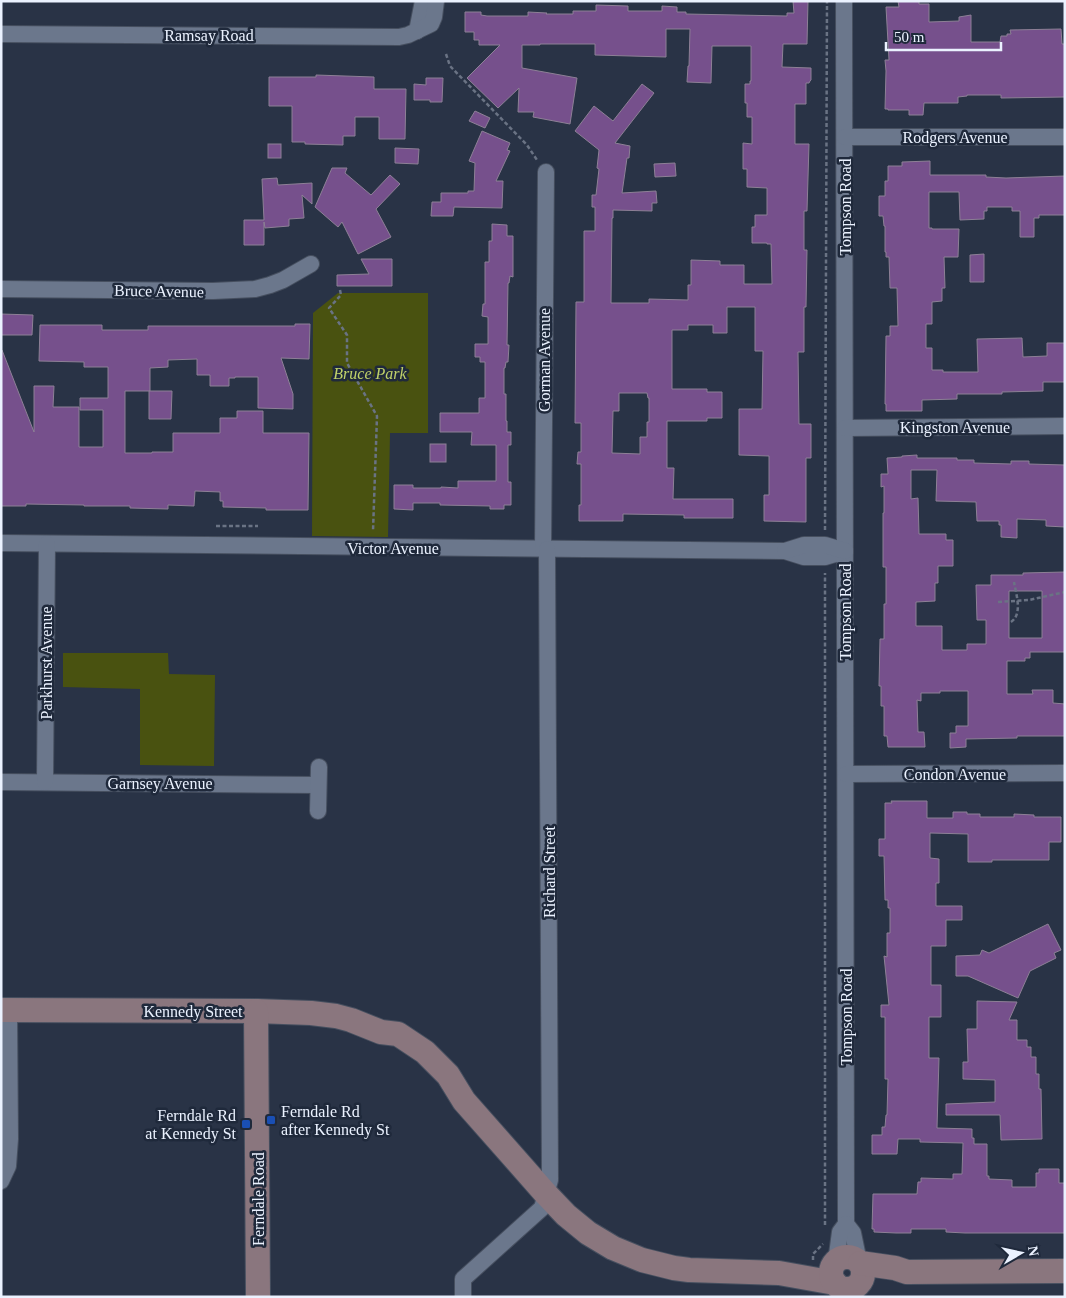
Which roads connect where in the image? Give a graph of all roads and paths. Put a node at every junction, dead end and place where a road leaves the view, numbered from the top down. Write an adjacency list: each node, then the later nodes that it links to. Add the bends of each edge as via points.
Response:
1 (423, 1): 5 (street)
2 (436, 1): 5 (street, via 431,24)
3 (826, 1): 22 (path)
4 (844, 1): 8 (street, Tompson Road)
5 (417, 31): 6 (street, Ramsay Road, via 399,37)
6 (1, 34)
7 (446, 54): 10 (path, via 450,66 527,145)
8 (845, 137): 9 (street, Rodgers Avenue); 15 (street, Tompson Road)
9 (1065, 137)
10 (546, 172): 21 (street, Gorman Avenue)
11 (311, 264): 12 (street, Bruce Avenue, via 270,286 255,289)
12 (1, 289)
13 (340, 290): 20 (path, via 341,296 329,308 347,335 347,364 377,416)
14 (1065, 426): 15 (street, Kingston Avenue)
15 (845, 428): 23 (street, Tompson Road)
16 (216, 526): 17 (path)
17 (258, 526)
18 (1, 543): 19 (street, Victor Avenue)
19 (47, 544): 20 (street, Victor Avenue); 33 (street, Parkhurst Avenue)
20 (372, 547): 21 (street, Victor Avenue)
21 (545, 549): 22 (street, Victor Avenue, via 785,551 804,545); 39 (street, Richard Street, via 550,1180)
22 (825, 551): 23 (street, Victor Avenue); 41 (path)
23 (845, 551): 31 (street, Tompson Road)
24 (1014, 582): 26 (path)
25 (1065, 592): 26 (path)
26 (1017, 601): 27 (path); 28 (path, via 1017,617)
27 (998, 602)
28 (1011, 622)
29 (319, 767): 34 (street)
30 (1065, 773): 31 (street, Condon Avenue)
31 (846, 774): 40 (street, Tompson Road)
32 (1, 782): 33 (street, Garnsey Avenue)
33 (45, 782): 34 (street, Garnsey Avenue)
34 (318, 784): 35 (street)
35 (318, 811)
36 (5, 1010): 37 (street, Kennedy Street); 38 (street, via 10,1139 8,1166)
37 (256, 1011): 39 (street, Kennedy Street, via 336,1016 381,1032 443,1088 464,1101); 44 (street, Ferndale Road)
38 (1, 1182)
39 (546, 1194): 43 (street, Kennedy Street, via 588,1233 613,1248 658,1265 689,1270); 45 (street, via 542,1208 463,1279)
40 (846, 1224): 43 (street, Tompson Road, via 840,1232); 43 (street, Tompson Road, via 853,1233)
41 (825, 1232)
42 (1065, 1271): 43 (street, Kennedy Street, via 907,1272 896,1277)
43 (843, 1274)
44 (258, 1297)
45 (463, 1297)

